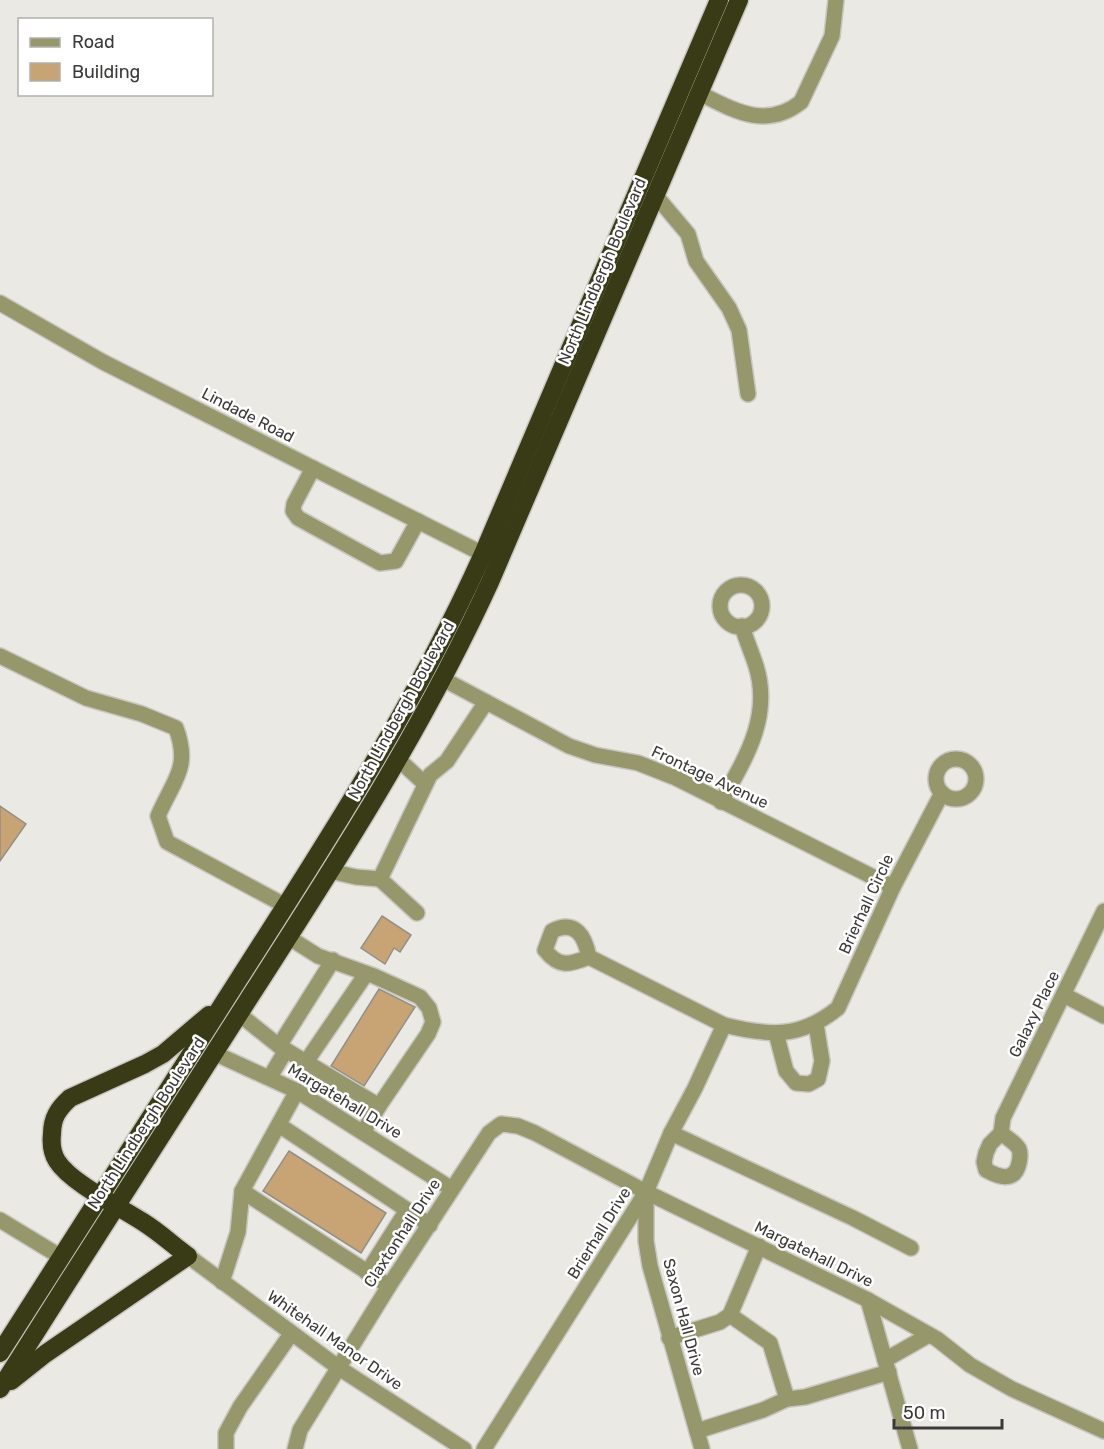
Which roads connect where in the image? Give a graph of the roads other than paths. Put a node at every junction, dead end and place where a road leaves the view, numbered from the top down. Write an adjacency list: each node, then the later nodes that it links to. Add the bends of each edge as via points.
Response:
1 (719, 0): 10 (highway, North Lindbergh Boulevard)
2 (739, 0): 4 (highway, North Lindbergh Boulevard)
3 (836, 0): 4 (street, via 832,36 801,102 794,108 759,118)
4 (699, 93): 5 (highway, North Lindbergh Boulevard)
5 (656, 196): 7 (street, via 688,234 696,261 729,308 739,330); 13 (highway, North Lindbergh Boulevard, via 490,582)
6 (0, 303): 8 (street, Lindade Road, via 103,362)
7 (748, 394)
8 (313, 468): 9 (street, Lindade Road); 9 (street, via 293,512 380,563 396,561)
9 (418, 521): 10 (street, Lindade Road)
10 (483, 554): 22 (highway, North Lindbergh Boulevard, via 413,696)
11 (742, 626): 18 (street, via 758,676 760,713 752,746)
12 (0, 656): 22 (street, via 86,698 176,728 182,745 182,768 158,816 167,842)
13 (443, 679): 14 (street, Frontage Avenue); 15 (highway, North Lindbergh Boulevard)
14 (486, 702): 16 (street, via 447,761); 18 (street, Frontage Avenue, via 569,747 639,763)
15 (399, 760): 16 (street); 19 (highway, North Lindbergh Boulevard)
16 (425, 783): 20 (street)
17 (942, 793): 21 (street, Brierhall Circle)
18 (721, 802): 21 (street, Frontage Avenue)
19 (330, 871): 20 (street); 25 (highway, North Lindbergh Boulevard)
20 (380, 879): 24 (street)
21 (893, 887): 33 (street, Brierhall Circle, via 838,1008)
22 (286, 906): 30 (highway, North Lindbergh Boulevard)
23 (1104, 911): 29 (street, Galaxy Place)
24 (417, 913)
25 (288, 937): 27 (street, via 318,956); 31 (highway, North Lindbergh Boulevard)
26 (589, 957): 34 (street, Brierhall Circle)
27 (333, 960): 28 (street); 36 (street)
28 (366, 974): 38 (street); 41 (street, via 420,997 433,1022)
29 (1064, 995): 32 (street); 46 (street, Galaxy Place, via 1003,1118)
30 (222, 1005): 50 (highway, North Lindbergh Boulevard); 50 (highway, via 163,1054 83,1091 61,1106 52,1125 56,1159)
31 (239, 1014): 36 (street); 37 (highway, North Lindbergh Boulevard)
32 (1104, 1016)
33 (816, 1024): 35 (street, Brierhall Circle); 35 (street, via 822,1061 818,1079 809,1084 796,1083 786,1071)
34 (724, 1025): 35 (street, Brierhall Circle); 45 (street, Brierhall Drive)
35 (776, 1033)
36 (283, 1048): 38 (street); 39 (street)
37 (214, 1053): 39 (street, Margatehall Drive); 51 (highway, North Lindbergh Boulevard)
38 (306, 1062): 41 (street)
39 (270, 1077): 40 (street, Margatehall Drive)
40 (297, 1091): 43 (street); 44 (street, Margatehall Drive)
41 (379, 1106): 44 (street)
42 (501, 1124): 47 (street, Claxtonhall Drive, via 489,1133); 49 (street, Margatehall Drive, via 535,1133)
43 (279, 1125): 48 (street); 52 (street)
44 (363, 1132): 47 (street, Margatehall Drive)
45 (671, 1133): 49 (street, Brierhall Drive); 56 (street)
46 (1001, 1133)
47 (452, 1189): 54 (street, Claxtonhall Drive)
48 (242, 1191): 59 (street); 60 (street, via 238,1232)
49 (646, 1192): 55 (street, Margatehall Drive); 66 (street, Saxon Hall Drive, via 646,1241); 77 (street, Brierhall Drive)
50 (100, 1195): 51 (highway); 58 (highway, North Lindbergh Boulevard)
51 (117, 1205): 57 (highway); 70 (highway, North Lindbergh Boulevard)
52 (407, 1210): 54 (street); 59 (street)
53 (0, 1220): 58 (street)
54 (430, 1225): 61 (street, Claxtonhall Drive)
55 (759, 1246): 62 (street, Margatehall Drive); 63 (street)
56 (911, 1248)
57 (188, 1256): 60 (street, Whitehall Manor Drive); 70 (highway)
58 (61, 1257): 67 (highway, North Lindbergh Boulevard)
59 (367, 1273): 61 (street)
60 (222, 1282): 64 (street, Whitehall Manor Drive)
61 (389, 1286): 69 (street, Claxtonhall Drive)
62 (868, 1300): 65 (street, Margatehall Drive); 68 (street)
63 (730, 1315): 66 (street, via 720,1322); 71 (street, via 770,1343)
64 (291, 1334): 69 (street, Whitehall Manor Drive); 74 (street, via 240,1407 226,1433)
65 (929, 1335): 68 (street); 73 (street, Margatehall Drive, via 1012,1389)
66 (669, 1338): 72 (street, Saxon Hall Drive)
67 (0, 1353)
68 (887, 1366): 71 (street); 79 (street)
69 (339, 1368): 75 (street, Claxtonhall Drive, via 300,1430); 76 (street, Whitehall Manor Drive)
70 (0, 1389)
71 (787, 1400): 72 (street)
72 (697, 1431): 78 (street, Saxon Hall Drive)
73 (1104, 1431)
74 (226, 1449)
75 (295, 1449)
76 (464, 1449)
77 (484, 1449)
78 (702, 1449)
79 (910, 1449)

